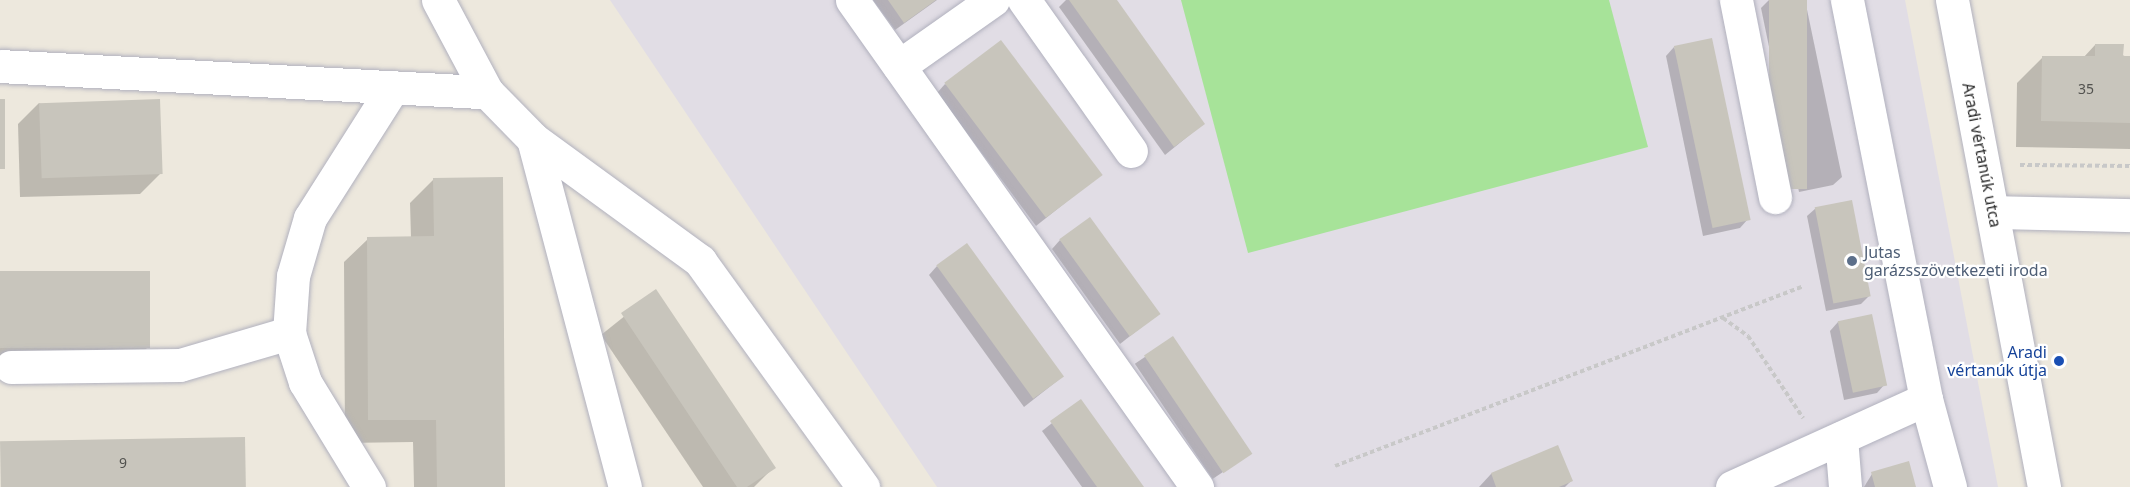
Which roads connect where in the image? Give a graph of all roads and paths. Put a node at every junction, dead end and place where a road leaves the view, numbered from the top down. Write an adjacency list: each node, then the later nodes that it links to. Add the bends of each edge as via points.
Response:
1 (438, 0): 11 (street)
2 (852, 0): 9 (street)
3 (993, 0): 9 (street)
4 (1024, 0): 13 (street)
5 (1736, 0): 16 (street)
6 (1847, 0): 23 (street)
7 (1952, 0): 17 (street, Aradi vértanúk utca)
8 (0, 66): 10 (street)
9 (899, 66): 29 (street)
10 (393, 87): 11 (street); 21 (street, via 310,218 293,276)
11 (487, 92): 12 (street)
12 (533, 139): 27 (street); 28 (street, via 700,261)
13 (1131, 151)
14 (2014, 165): 15 (path)
15 (2130, 166)
16 (1775, 197)
17 (1993, 212): 18 (street); 33 (street, Aradi vértanúk utca)
18 (2130, 215)
19 (1804, 286): 20 (path)
20 (1722, 317): 24 (path, via 1748,336 1803,419); 25 (path)
21 (289, 333): 22 (street, via 180,365); 26 (street, via 310,392)
22 (11, 367)
23 (1926, 399): 24 (street); 32 (street)
24 (1841, 438): 30 (street); 31 (street)
25 (1335, 466)
26 (369, 487)
27 (625, 487)
28 (863, 487)
29 (1197, 487)
30 (1732, 487)
31 (1845, 487)
32 (1950, 487)
33 (2044, 487)

